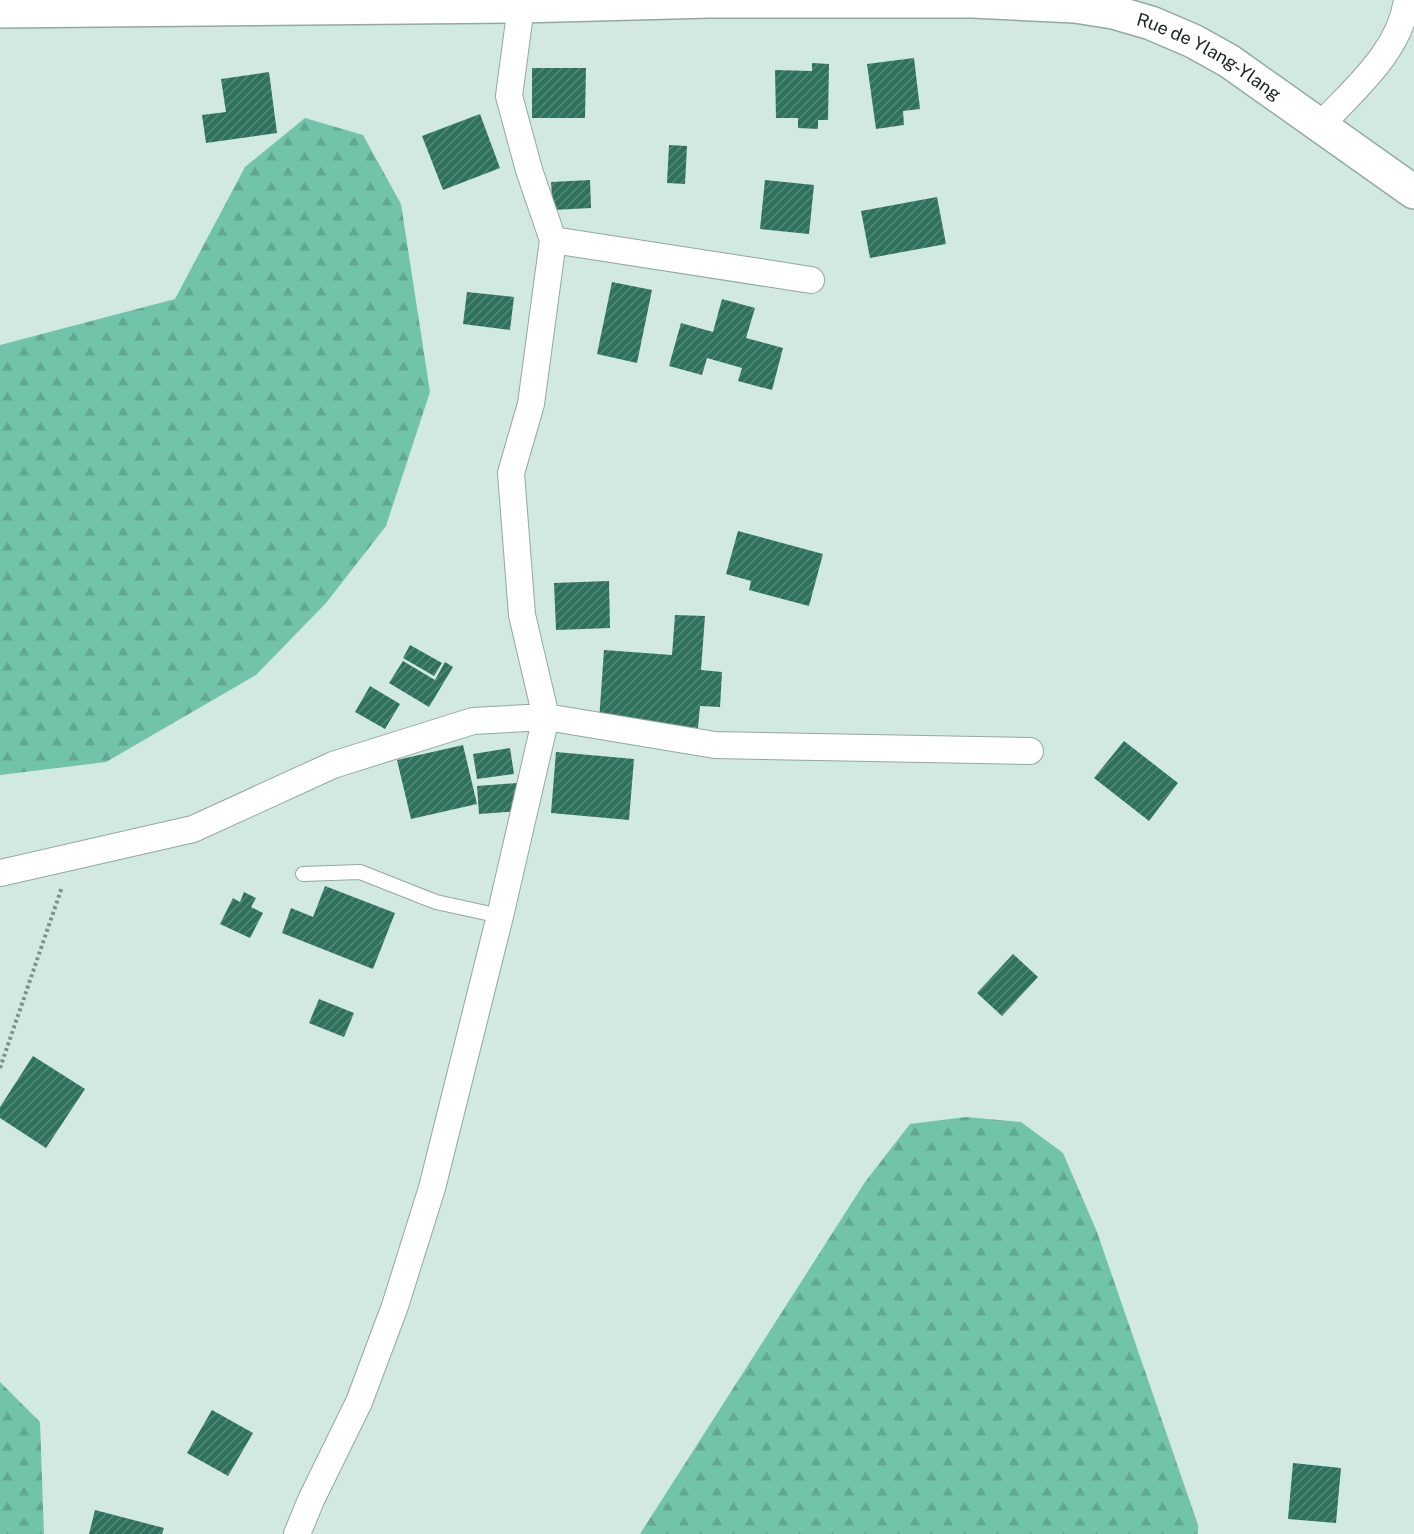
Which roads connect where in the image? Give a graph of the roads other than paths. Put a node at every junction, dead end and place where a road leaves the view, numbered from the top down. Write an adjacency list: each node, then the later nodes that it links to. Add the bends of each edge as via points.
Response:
1 (1407, 0): 4 (street, via 1386,54)
2 (521, 6): 3 (street, Rue de Ylang-Ylang); 4 (street, Rue de Ylang-Ylang, via 905,0 1075,6 1151,23 1193,41 1229,61); 6 (street, via 509,96)
3 (0, 11)
4 (1320, 126): 5 (street, Rue de Ylang-Ylang)
5 (1414, 192)
6 (553, 240): 7 (street); 8 (street, via 531,404 511,473 522,615)
7 (811, 280)
8 (546, 717): 9 (street, via 715,745); 10 (street, via 473,721 333,765 193,829); 12 (street)
9 (1030, 751)
10 (0, 873)
11 (303, 874): 12 (lane, via 360,872 436,902)
12 (500, 916): 13 (street, via 432,1188 395,1306 359,1402)
13 (297, 1534)

